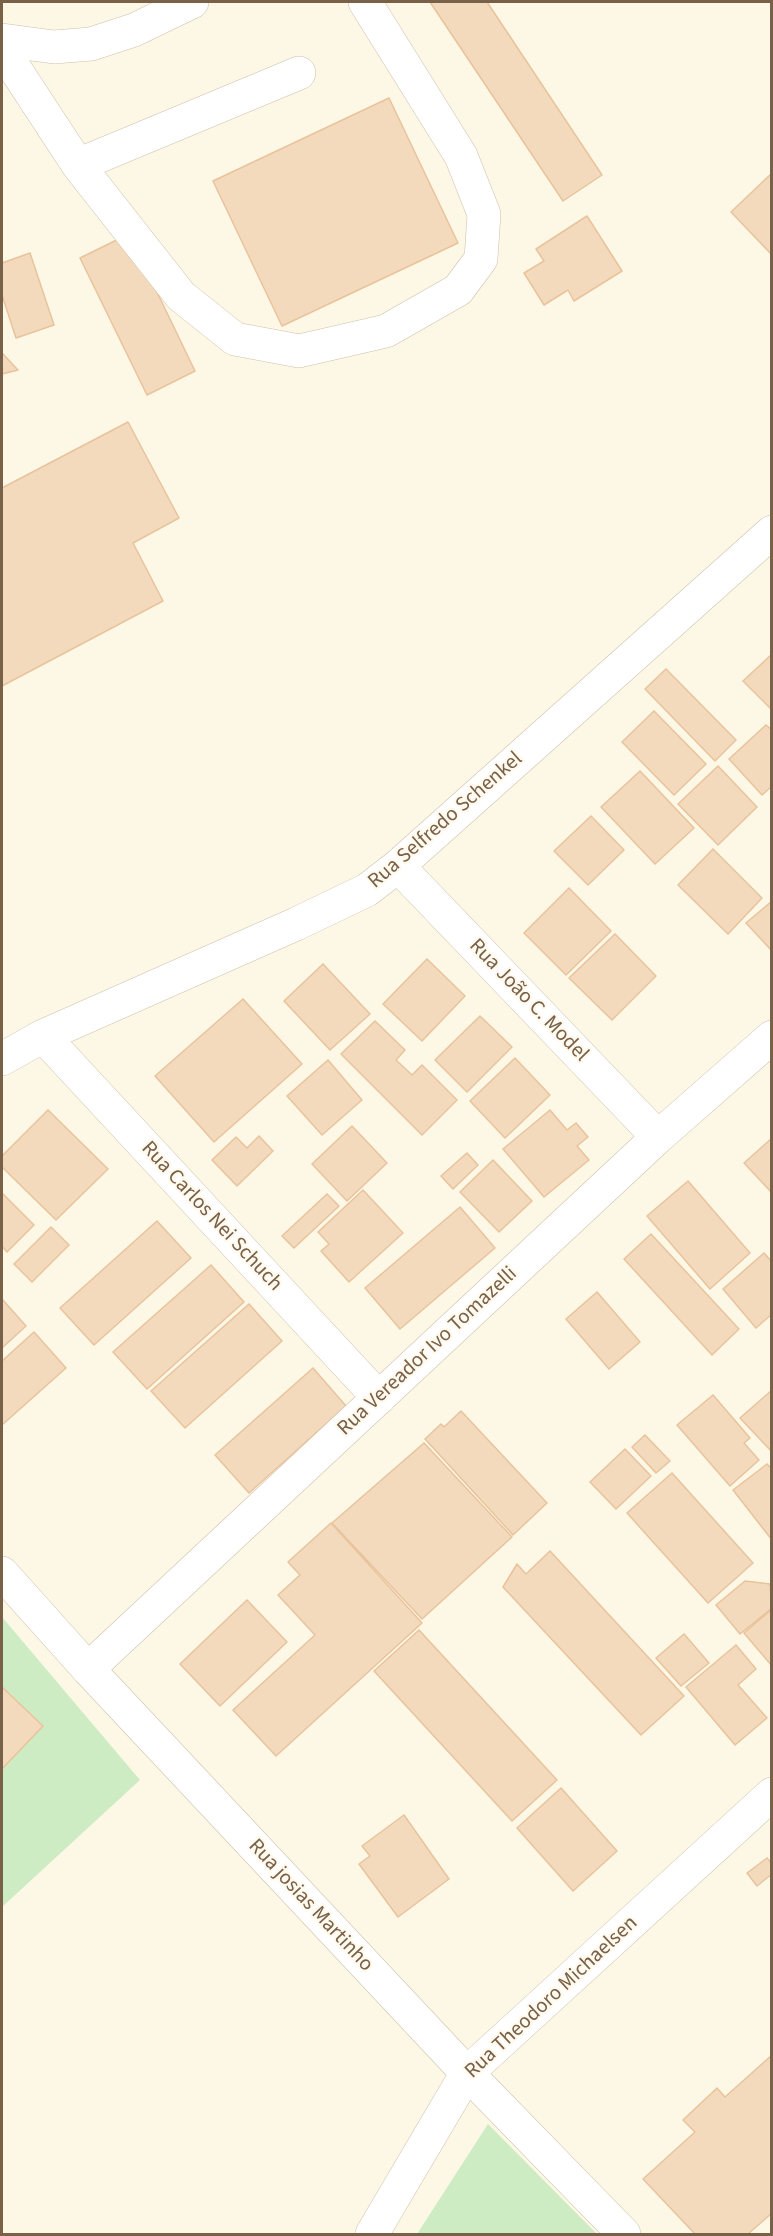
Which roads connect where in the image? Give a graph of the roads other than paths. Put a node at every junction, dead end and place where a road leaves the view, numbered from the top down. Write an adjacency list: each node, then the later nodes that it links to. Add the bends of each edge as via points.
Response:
1 (192, 2): 3 (street, via 134,30 91,44 54,47)
2 (365, 2): 6 (street, via 461,156 484,214 481,259 458,290 448,296 386,331 299,351 236,339 181,296)
3 (2, 40)
4 (2, 49): 6 (street)
5 (299, 73): 6 (street)
6 (78, 165)
7 (771, 532): 8 (street, Rua Selfredo Schenkel)
8 (398, 866): 9 (street, Rua Selfredo Schenkel, via 367,890); 12 (street, Rua João C. Model)
9 (43, 1036): 11 (street, Rua Selfredo Schenkel); 13 (street, Rua Carlos Nei Schuch)
10 (771, 1037): 12 (street, Rua Vereador Ivo Tomazelli)
11 (2, 1059)
12 (658, 1137): 13 (street, Rua Vereador Ivo Tomazelli)
13 (379, 1398): 15 (street, Rua Vereador Ivo Tomazelli)
14 (2, 1573): 15 (street, Rua josias Martinho)
15 (88, 1669): 17 (street, Rua josias Martinho)
16 (771, 1794): 17 (street, Rua Theodoro Michaelsen)
17 (467, 2073): 18 (street, Rua Theodoro Michaelsen); 19 (street, Rua josias Martinho)
18 (372, 2235)
19 (624, 2235)

